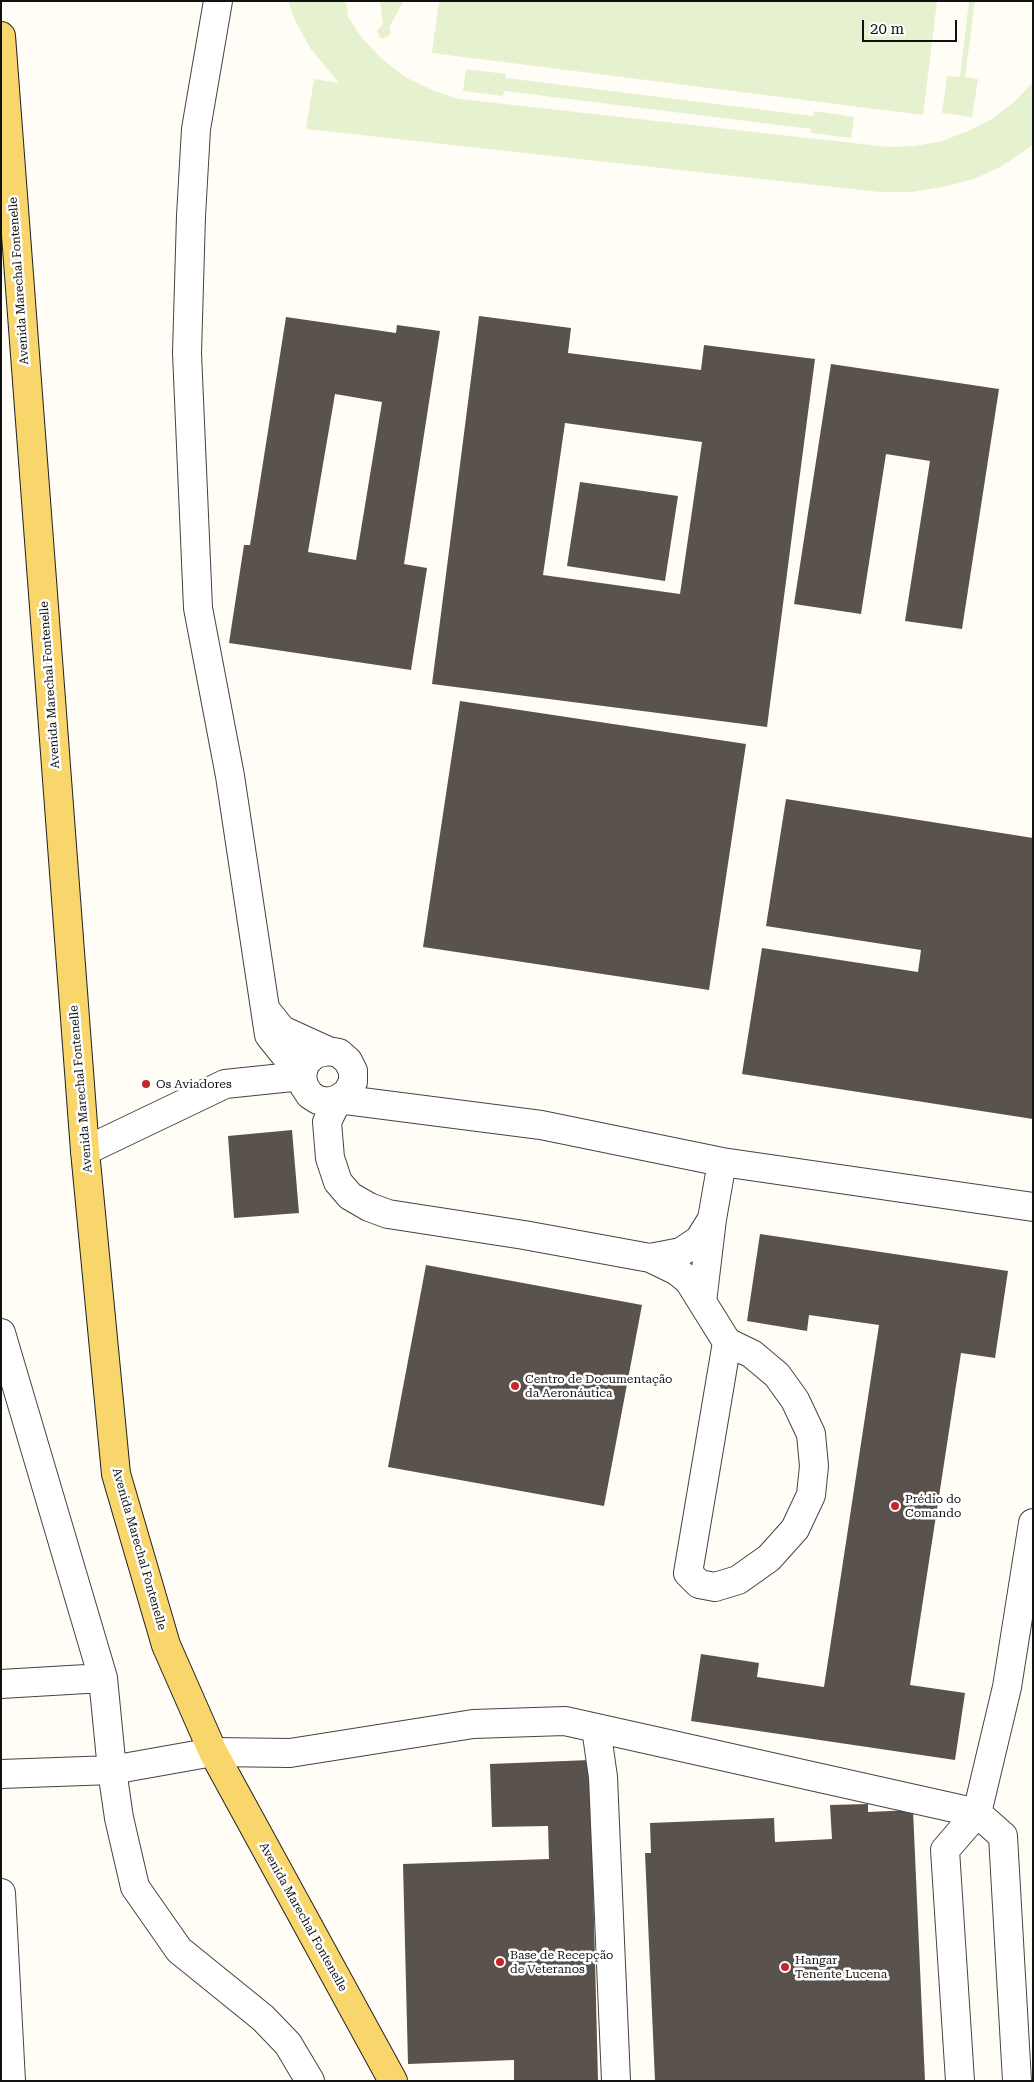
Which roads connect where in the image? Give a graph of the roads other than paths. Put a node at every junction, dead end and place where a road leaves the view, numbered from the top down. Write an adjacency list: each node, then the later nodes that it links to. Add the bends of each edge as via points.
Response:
1 (218, 1): 3 (street, via 196,128 186,354 198,598 230,776)
2 (1, 36): 7 (main road, Avenida Marechal Fontenelle)
3 (265, 1009): 4 (street, via 282,1030); 5 (street, via 269,1036)
4 (328, 1051): 5 (street, via 315,1054 305,1063); 6 (street, via 339,1053 352,1070 353,1082 347,1093)
5 (302, 1076): 6 (street, via 310,1095 328,1102); 7 (street, via 224,1084)
6 (338, 1099): 8 (street, via 542,1125); 11 (street, via 326,1122 330,1158 338,1182 350,1196 368,1207 388,1214)
7 (86, 1151): 19 (main road, Avenida Marechal Fontenelle, via 116,1474 166,1645)
8 (722, 1162): 9 (street); 10 (street)
9 (1033, 1208)
10 (712, 1219): 11 (street, via 698,1240 681,1252); 12 (street)
11 (650, 1258): 12 (street, via 677,1271 689,1281)
12 (702, 1302): 14 (street)
13 (1, 1333): 16 (street)
14 (728, 1342): 14 (street, via 688,1573 699,1584 715,1587 738,1580 769,1558 795,1529 811,1495 814,1466 810,1434 796,1400 777,1375 752,1354)
15 (1033, 1523): 22 (street, via 1007,1687)
16 (103, 1678): 17 (street); 20 (street)
17 (1, 1684)
18 (596, 1728): 19 (street, via 565,1721 473,1724 290,1753); 22 (street); 27 (street, via 602,1777)
19 (213, 1752): 20 (street); 26 (main road, Avenida Marechal Fontenelle)
20 (112, 1770): 21 (street); 25 (street, via 119,1818 136,1887 179,1950 263,2018 288,2044)
21 (1, 1774)
22 (977, 1813): 28 (street, via 945,1850); 29 (street, via 1003,1836)
23 (1, 1893): 24 (street)
24 (12, 2081)
25 (310, 2081)
26 (393, 2081)
27 (616, 2081)
28 (960, 2081)
29 (1017, 2081)

